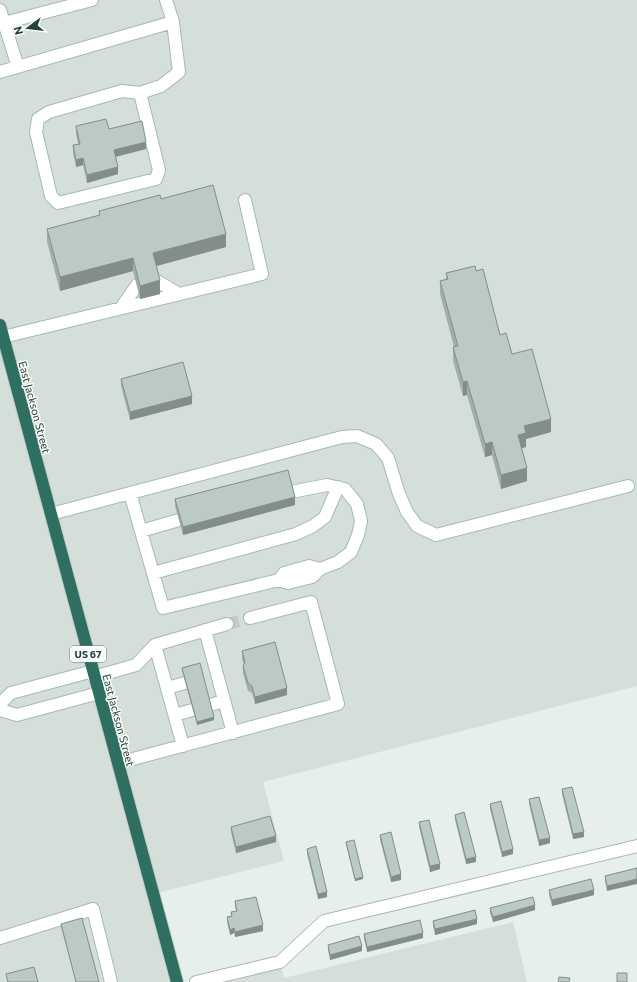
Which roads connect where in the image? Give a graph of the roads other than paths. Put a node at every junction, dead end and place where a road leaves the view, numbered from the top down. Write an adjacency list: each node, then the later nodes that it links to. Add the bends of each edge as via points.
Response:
1 (92, 0): 5 (street)
2 (166, 0): 4 (street)
3 (0, 10): 5 (street)
4 (173, 22): 6 (street); 8 (street, via 179,72 161,86)
5 (4, 23): 6 (street)
6 (18, 67): 7 (street)
7 (0, 72)
8 (140, 93): 8 (street, via 122,91 49,112 38,119 36,132 51,196 58,203 156,179 159,170)
9 (245, 200): 12 (street, via 262,274)
10 (157, 281): 12 (street)
11 (137, 285): 13 (street)
12 (178, 294): 13 (street)
13 (121, 308): 15 (street)
14 (0, 325): 15 (highway, East Jackson Street / US 67)
15 (3, 337): 20 (highway, East Jackson Street / US 67)
16 (628, 486): 19 (street, via 436,535 417,526 407,512 388,458 376,444 357,436 342,437)
17 (338, 487): 18 (street, via 327,485); 23 (street, via 325,517 296,534); 23 (street, via 346,488 357,504 361,521 359,528 351,552 312,576 288,583 279,580 163,608)
18 (291, 492)
19 (130, 493): 20 (street); 22 (street)
20 (51, 514): 28 (highway, East Jackson Street / US 67)
21 (179, 520): 22 (street)
22 (141, 531): 23 (street)
23 (153, 573)
24 (250, 618): 40 (street, via 311,602 338,704)
25 (227, 624): 26 (street)
26 (205, 630): 27 (street); 29 (street)
27 (155, 644): 28 (street, via 136,665); 32 (street)
28 (93, 674): 33 (highway, East Jackson Street / US 67); 35 (street, via 11,692)
29 (217, 674): 30 (street); 34 (street)
30 (203, 678)
31 (185, 683): 32 (street)
32 (167, 688): 39 (street)
33 (99, 693): 37 (street, via 17,715); 42 (highway, East Jackson Street / US 67)
34 (224, 701): 36 (street); 40 (street)
35 (0, 704)
36 (210, 705)
37 (0, 710)
38 (192, 710): 39 (street)
39 (175, 715): 41 (street)
40 (233, 733): 41 (street)
41 (183, 746): 42 (street)
42 (118, 763): 46 (highway, East Jackson Street / US 67)
43 (637, 846): 47 (street, via 324,921 280,962)
44 (0, 938): 45 (street, via 93,909)
45 (112, 982)
46 (177, 982)
47 (196, 982)

